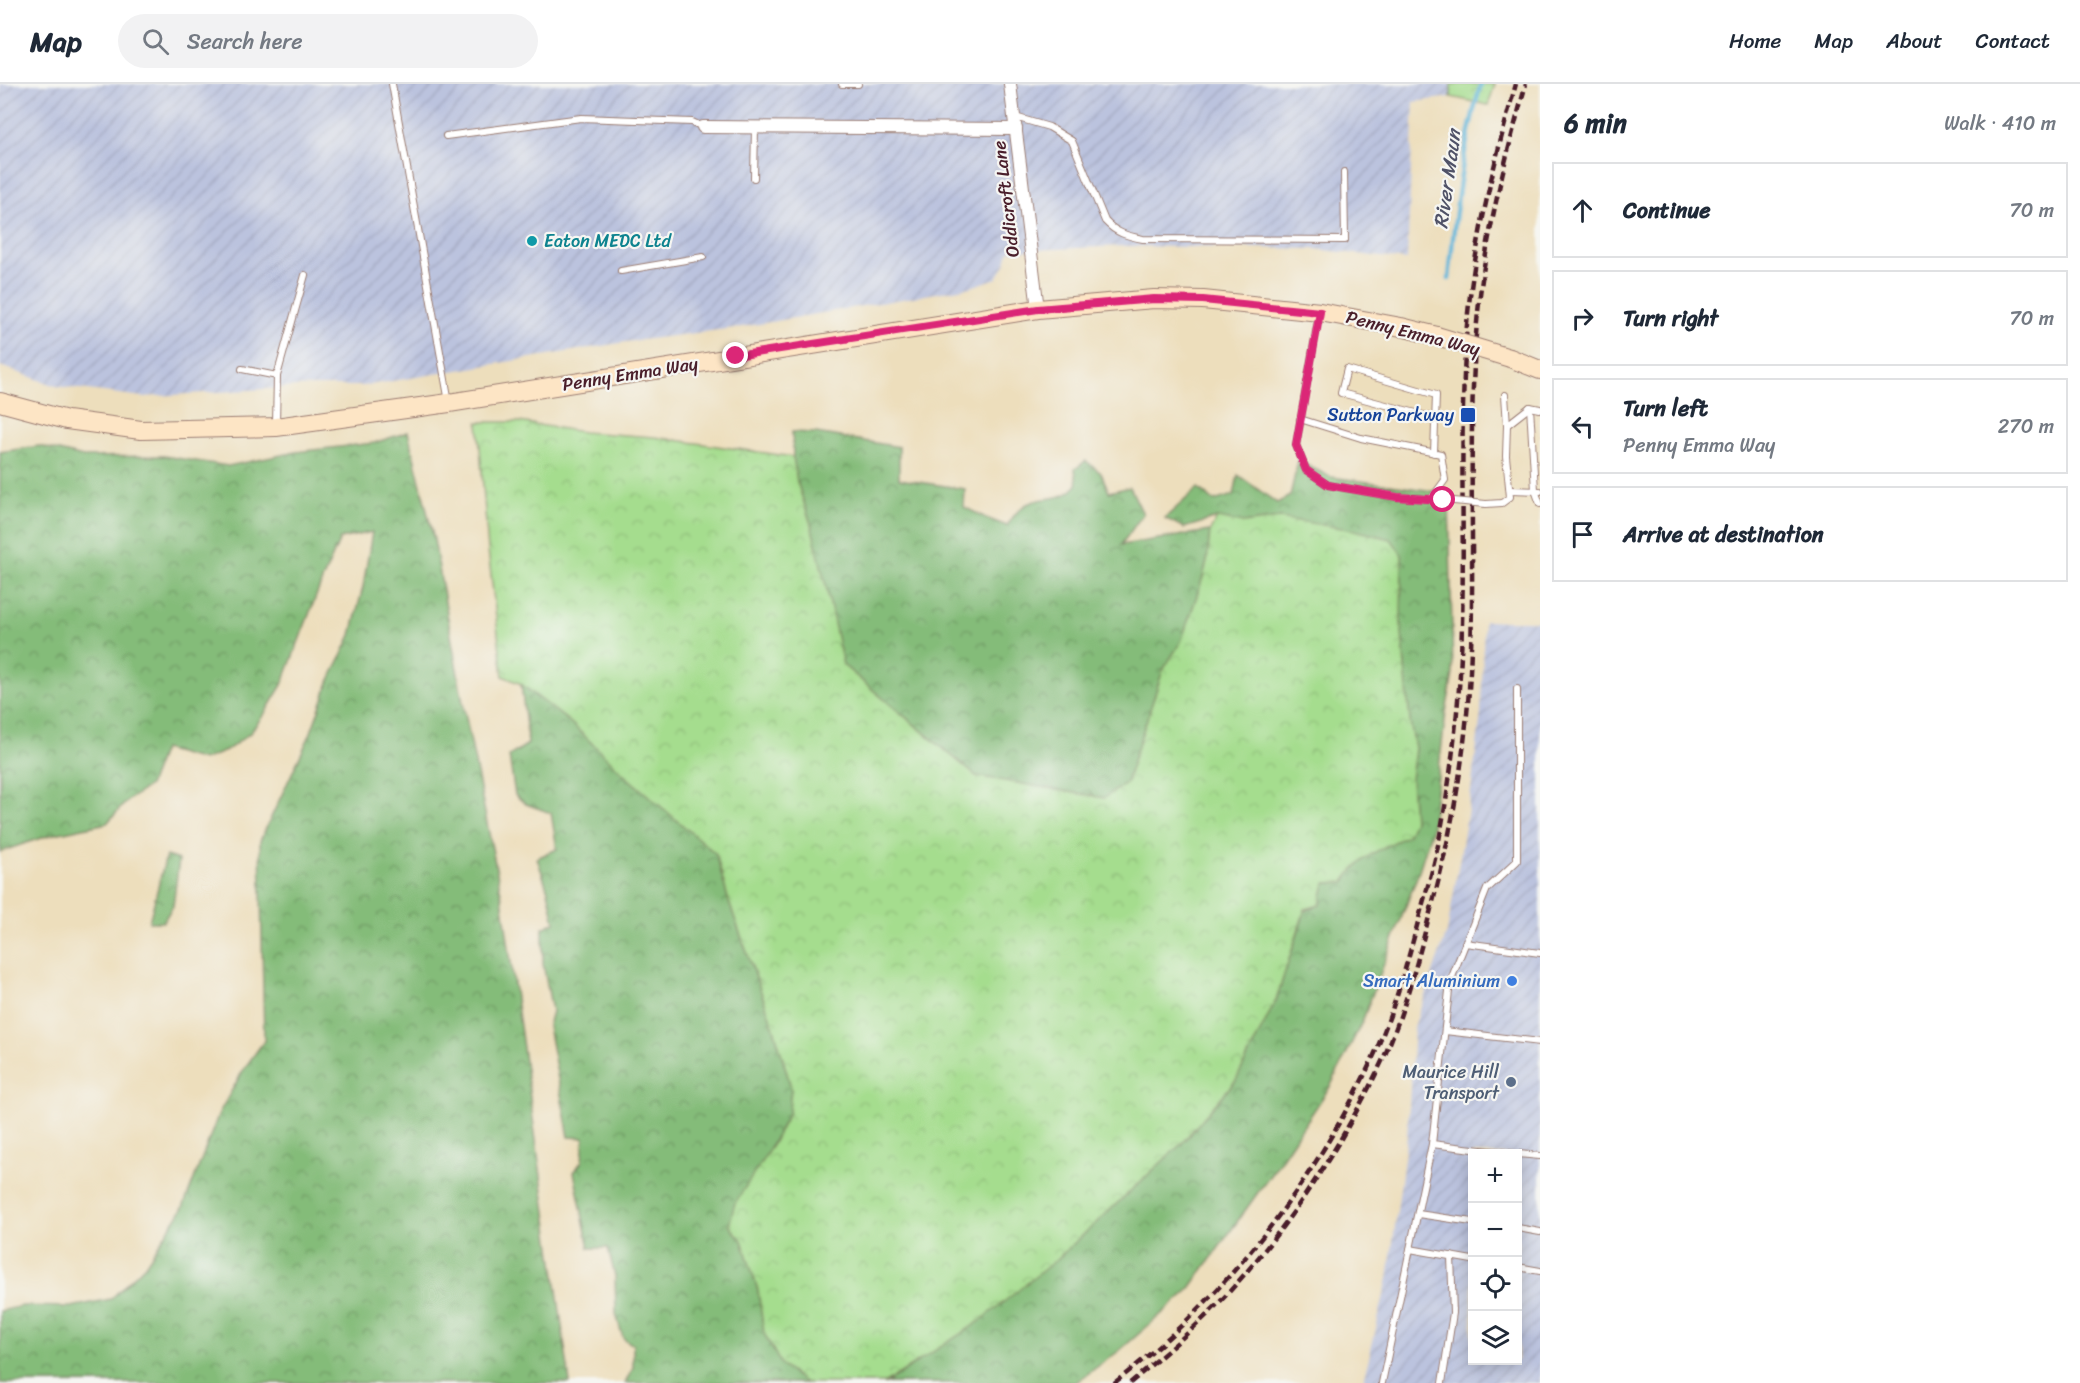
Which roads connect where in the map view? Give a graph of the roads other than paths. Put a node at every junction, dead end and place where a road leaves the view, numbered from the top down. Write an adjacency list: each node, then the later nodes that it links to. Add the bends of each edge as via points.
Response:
1 (392, 84): 21 (lane)
2 (842, 84): 3 (lane)
3 (858, 84)
4 (1010, 84): 5 (street, Oddicroft Lane)
5 (1015, 123): 7 (street); 9 (lane, via 1049,127 1071,141 1105,220 1114,231 1143,239 1345,240); 14 (street, Oddicroft Lane)
6 (703, 127): 7 (street); 8 (lane, via 692,122 581,118)
7 (755, 127): 10 (lane)
8 (446, 136)
9 (1344, 172)
10 (754, 178)
11 (703, 257): 12 (lane)
12 (621, 272)
13 (305, 275): 18 (lane)
14 (1038, 309): 15 (main road, Penny Emma Way, via 1154,299); 21 (main road, Penny Emma Way)
15 (1320, 312): 17 (main road, Penny Emma Way, bridge, via 1437,336); 25 (lane)
16 (242, 369): 18 (lane)
17 (1540, 370)
18 (277, 376): 27 (lane)
19 (1505, 395): 26 (lane)
20 (0, 402): 27 (main road, Penny Emma Way, via 67,420 141,430)
21 (449, 403): 27 (main road, Penny Emma Way)
22 (1530, 407): 23 (lane); 26 (lane); 30 (lane)
23 (1540, 409)
24 (1435, 418): 24 (lane, via 1436,395 1347,369 1341,393); 28 (lane)
25 (1300, 419): 28 (lane, via 1361,438); 31 (lane, via 1296,445 1306,470 1328,485)
26 (1507, 425): 29 (lane, via 1505,449)
27 (276, 427)
28 (1434, 453): 31 (lane, via 1441,454 1445,480)
29 (1510, 490): 30 (lane); 31 (lane, bridge, via 1510,497 1502,503)
30 (1537, 491): 32 (lane)
31 (1431, 499)
32 (1540, 504)
33 (1517, 689): 34 (lane, via 1517,861 1487,888)
34 (1465, 943): 35 (lane); 36 (lane, via 1450,982)
35 (1540, 953)
36 (1445, 1031): 37 (lane); 38 (lane)
37 (1540, 1042)
38 (1432, 1144): 39 (lane); 42 (lane)
39 (1474, 1149)
40 (1522, 1154): 41 (lane)
41 (1540, 1156)
42 (1418, 1214): 43 (lane); 46 (lane)
43 (1468, 1221)
44 (1522, 1229): 45 (lane)
45 (1540, 1232)
46 (1410, 1249): 47 (lane); 51 (lane)
47 (1451, 1256): 48 (lane); 52 (lane, via 1453,1313)
48 (1468, 1259)
49 (1522, 1268): 50 (lane)
50 (1540, 1271)
51 (1382, 1383)
52 (1442, 1383)

